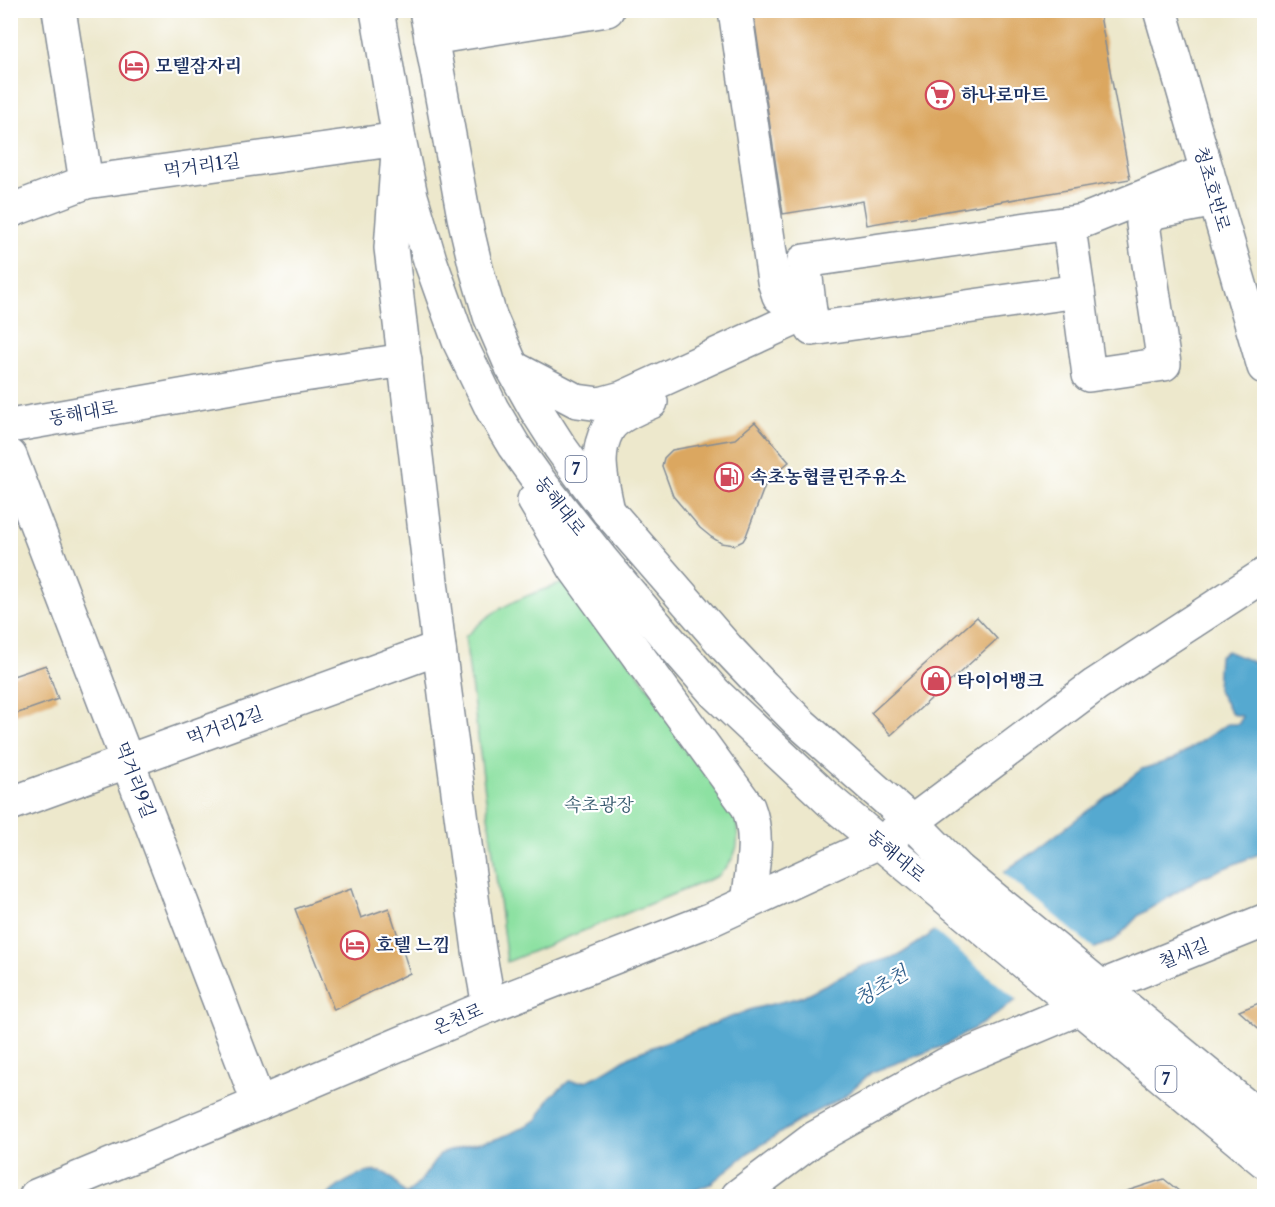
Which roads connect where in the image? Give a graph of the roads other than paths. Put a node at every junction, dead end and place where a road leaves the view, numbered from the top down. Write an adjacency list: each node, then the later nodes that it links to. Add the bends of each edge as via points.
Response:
1 (59, 10): 8 (street)
2 (377, 10): 7 (street, 동해대로 / 7)
3 (607, 10): 6 (street)
4 (735, 10): 13 (street, via 774,280 779,296)
5 (1160, 10): 9 (street, 청초호반로)
6 (428, 24): 15 (street, 동해대로 / 7, via 476,268 490,316)
7 (399, 139): 8 (street, 먹거리1길); 14 (street, via 391,248); 17 (street, 동해대로 / 7, via 430,260 459,341)
8 (86, 182): 10 (street, 먹거리1길)
9 (1211, 186): 12 (street, via 1154,212 1143,224 1164,364 1089,375); 13 (street, via 1083,221 804,261); 16 (street, 청초호반로)
10 (10, 211)
11 (1071, 242): 12 (street)
12 (1078, 291): 13 (street)
13 (811, 321): 15 (street, via 600,404 577,401); 20 (street, via 630,411 609,428 600,451)
14 (405, 360): 18 (street, 동해대로); 22 (street)
15 (512, 367): 20 (street, 동해대로 / 7, via 560,447)
16 (1264, 367)
17 (492, 409): 26 (street, 동해대로 / 7, via 539,481 716,693); 28 (street, via 538,509 575,569 748,807 755,841)
18 (10, 426)
19 (10, 456): 23 (street, 먹거리9길)
20 (608, 512): 25 (street, 동해대로 / 7, via 763,686)
21 (1264, 575): 25 (street, 온천로, via 1095,685)
22 (439, 648): 23 (street, 먹거리2길); 31 (street)
23 (128, 761): 24 (street, 먹거리2길); 32 (street, 먹거리9길)
24 (10, 804)
25 (912, 822): 26 (street, 온천로); 27 (street, 동해대로 / 7)
26 (879, 842): 27 (street, 동해대로 / 7); 28 (street, 온천로)
27 (947, 879): 30 (street, 7)
28 (748, 902): 31 (street, 온천로)
29 (1264, 921): 30 (street, 철새길)
30 (1086, 993): 33 (street, 7); 34 (street, 7); 36 (street, 철새길, via 815,1138)
31 (489, 1006): 32 (street, 온천로)
32 (259, 1104): 35 (street, 온천로)
33 (1264, 1121)
34 (1264, 1161)
35 (36, 1197)
36 (738, 1197)

